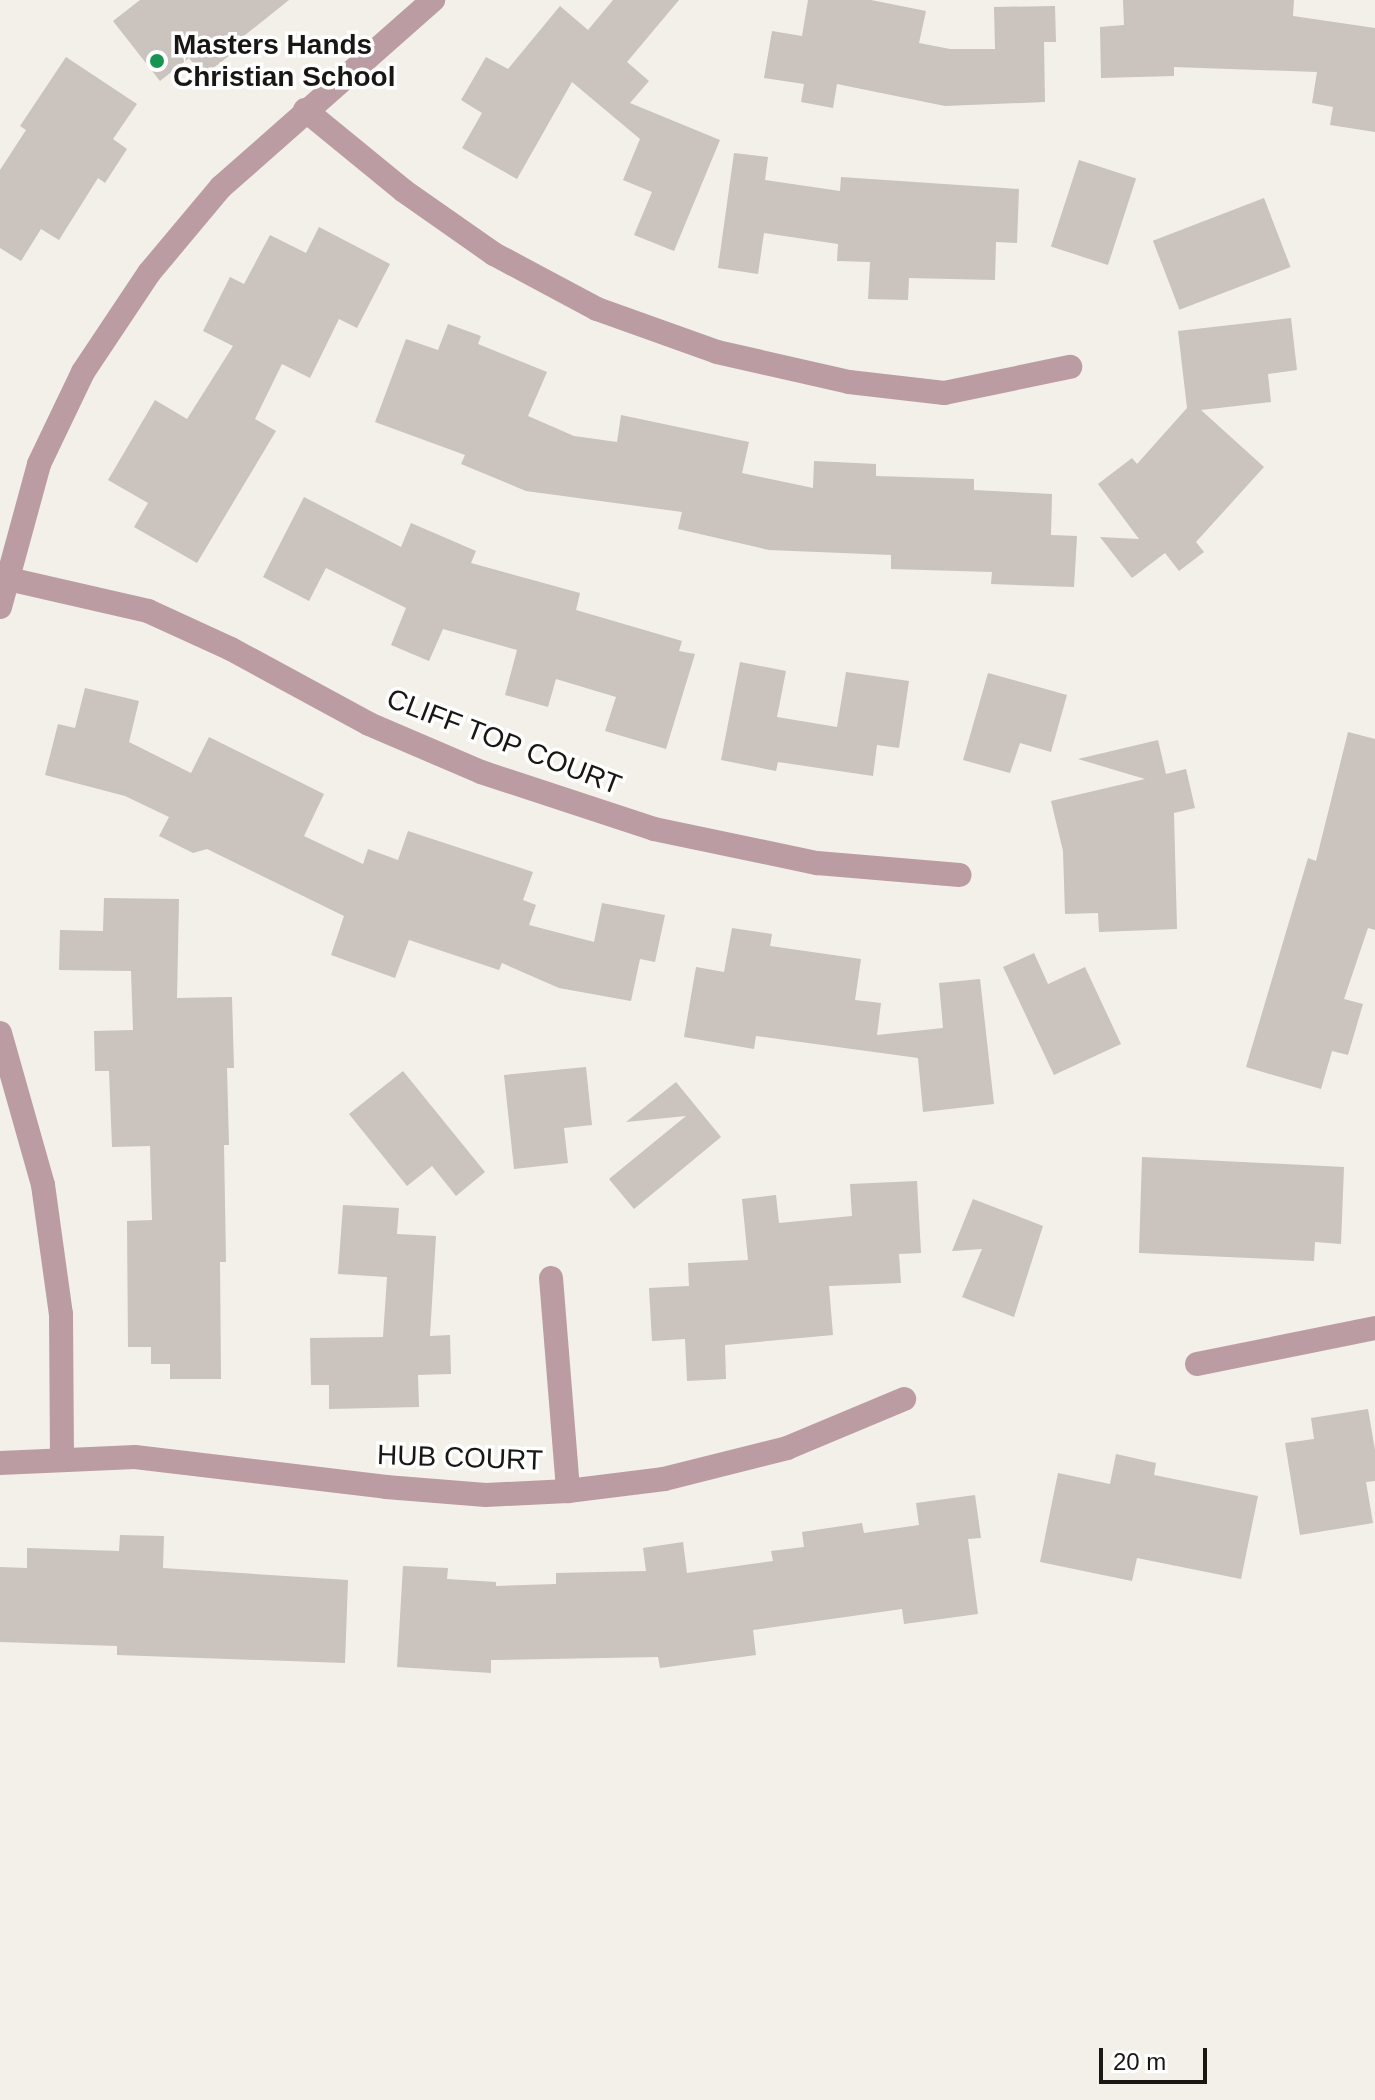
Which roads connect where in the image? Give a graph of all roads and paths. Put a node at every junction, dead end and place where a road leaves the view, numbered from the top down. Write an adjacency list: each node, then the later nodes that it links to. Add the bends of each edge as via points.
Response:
1 (433, 0): 2 (street)
2 (305, 110): 3 (street, via 404,191 494,254 597,309 717,352 849,382 944,393); 4 (street, via 221,187 83,372 39,464)
3 (1070, 367)
4 (4, 578): 5 (street); 6 (street, CLIFF TOP COURT, via 148,611 383,730 481,772 654,829 817,863)
5 (0, 607)
6 (959, 875)
7 (0, 1033): 12 (street, via 43,1185 61,1314)
8 (551, 1278): 14 (street)
9 (1375, 1328): 10 (street)
10 (1197, 1364)
11 (904, 1399): 14 (street, HUB COURT, via 787,1448 664,1479)
12 (62, 1458): 13 (street, HUB COURT); 14 (street, HUB COURT, via 238,1466 486,1495)
13 (0, 1463)
14 (568, 1491)

